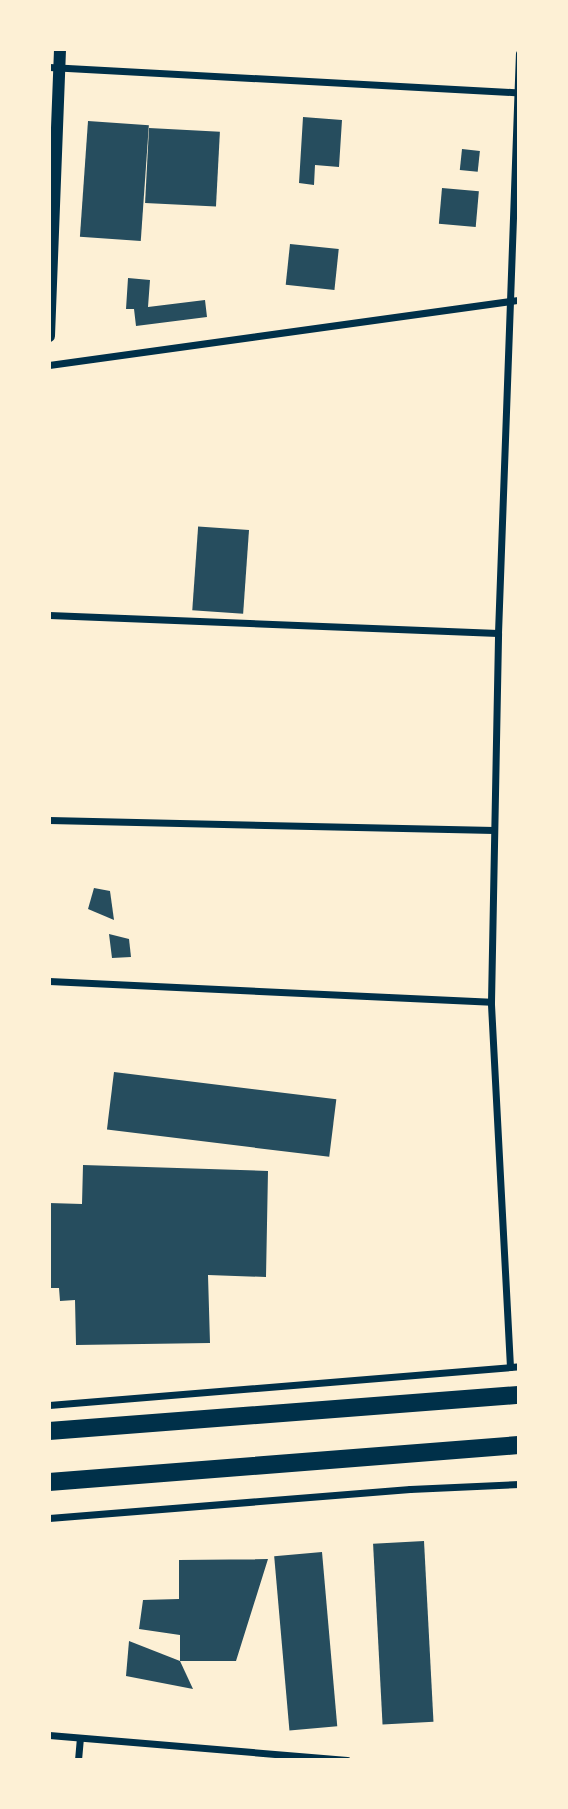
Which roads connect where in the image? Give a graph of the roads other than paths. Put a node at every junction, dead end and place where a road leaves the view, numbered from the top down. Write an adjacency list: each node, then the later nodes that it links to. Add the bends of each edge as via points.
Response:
1 (60, 49): 3 (street)
2 (519, 53): 4 (street)
3 (54, 67): 4 (street); 6 (street)
4 (518, 92): 5 (street)
5 (515, 300): 7 (street); 9 (street)
6 (49, 336)
7 (49, 365)
8 (49, 615): 9 (street)
9 (498, 634): 11 (street)
10 (49, 820): 11 (street)
11 (494, 830): 13 (street)
12 (49, 981): 13 (street)
13 (491, 1002): 14 (street)
14 (515, 1366): 16 (street)
15 (519, 1395): 17 (main road)
16 (49, 1405)
17 (49, 1431)
18 (519, 1445): 19 (main road)
19 (49, 1482)
20 (519, 1484): 21 (street)
21 (49, 1518)
22 (49, 1735): 23 (street)
23 (80, 1739): 24 (street); 25 (street)
24 (78, 1760)
25 (348, 1760)

